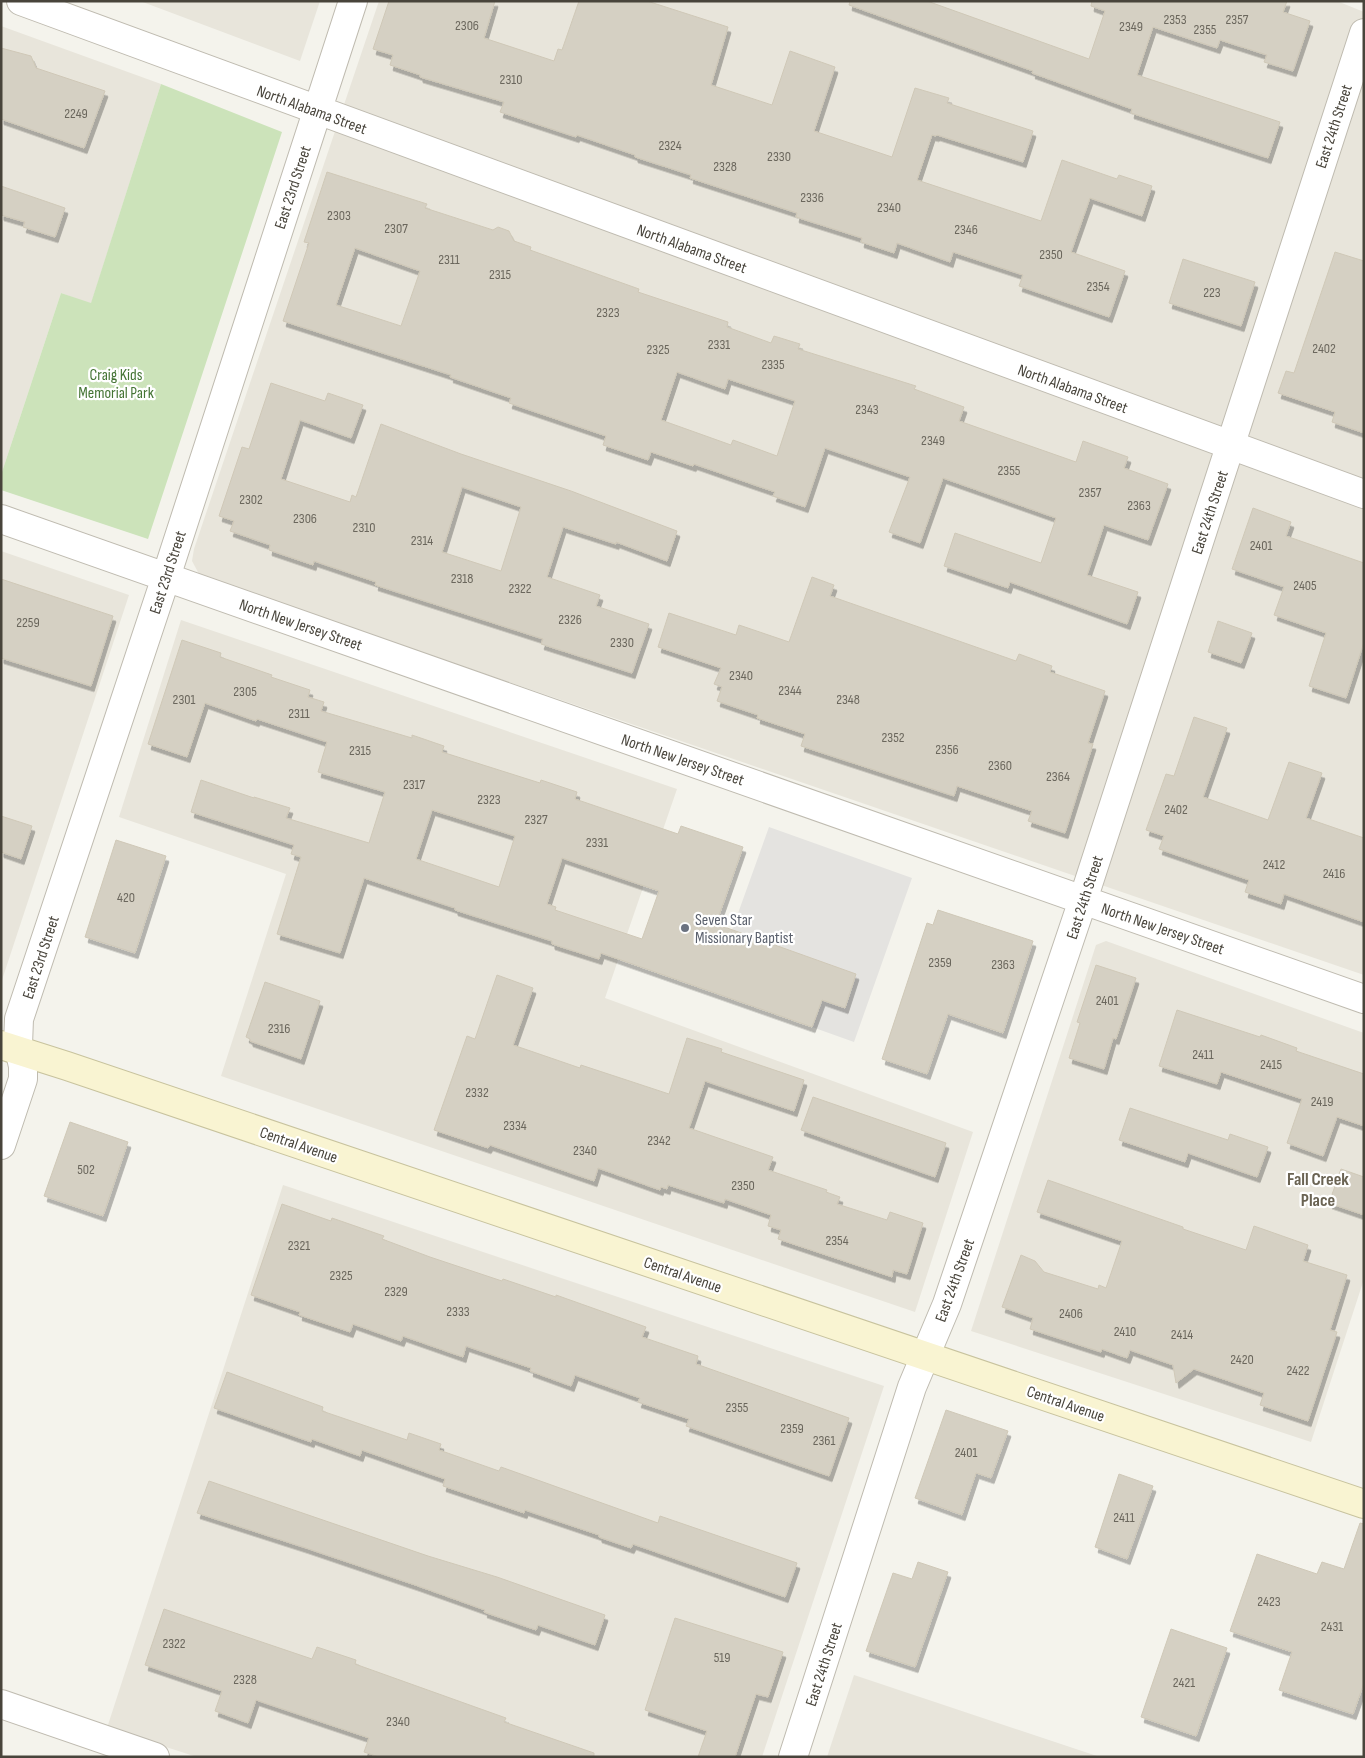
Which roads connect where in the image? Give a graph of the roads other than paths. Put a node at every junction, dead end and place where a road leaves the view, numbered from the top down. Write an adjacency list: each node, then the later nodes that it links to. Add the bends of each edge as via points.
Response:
1 (21, 1): 4 (street, North Alabama Street)
2 (353, 1): 4 (street, East 23rd Street)
3 (1364, 33): 5 (street, East 24th Street)
4 (317, 110): 5 (street, North Alabama Street); 8 (street, East 23rd Street)
5 (1230, 445): 6 (street, North Alabama Street); 9 (street, East 24th Street)
6 (1364, 494)
7 (1, 519): 8 (street, North New Jersey Street)
8 (166, 577): 9 (street, North New Jersey Street); 11 (street, East 23rd Street, via 20,1019 18,1045)
9 (1083, 900): 10 (street, North New Jersey Street); 13 (street, East 24th Street, via 950,1296)
10 (1364, 999)
11 (10, 1048): 12 (street, East 23rd Street, via 23,1079); 13 (main road, Central Avenue)
12 (1, 1145)
13 (926, 1355): 14 (main road, Central Avenue); 17 (street, East 24th Street, via 912,1387)
14 (1364, 1504)
15 (1, 1704): 16 (street)
16 (155, 1757)
17 (793, 1757)

